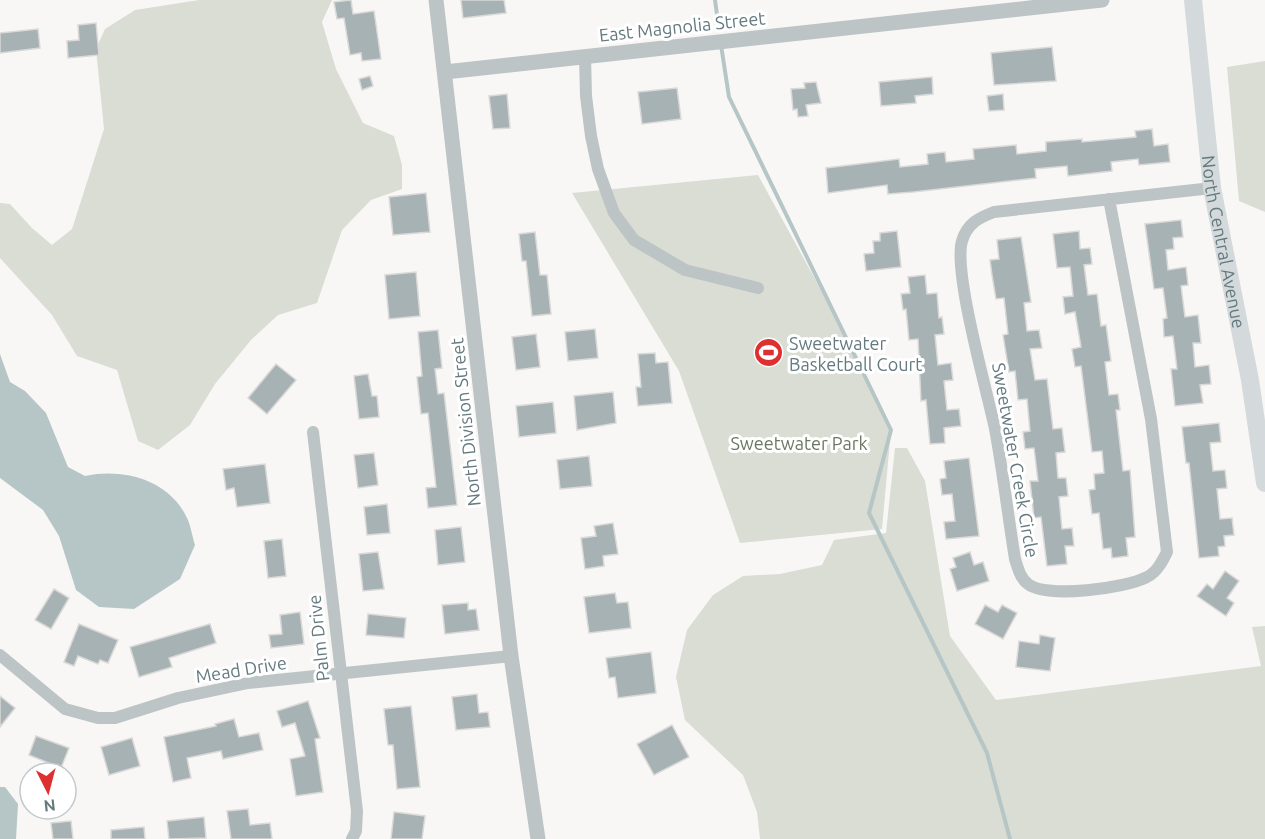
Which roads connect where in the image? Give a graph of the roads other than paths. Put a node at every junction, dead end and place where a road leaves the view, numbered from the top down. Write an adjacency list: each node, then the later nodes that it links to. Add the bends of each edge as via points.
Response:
1 (436, 0): 5 (street, North Division Street)
2 (1102, 0): 4 (street, East Magnolia Street)
3 (1193, 0): 6 (main road, North Central Avenue)
4 (585, 56): 5 (street, East Magnolia Street); 8 (street, via 586,96 598,170 614,213 634,240 685,270)
5 (445, 72): 12 (street, North Division Street)
6 (1212, 188): 7 (street, Sweetwater Creek Circle); 10 (main road, North Central Avenue, via 1250,380)
7 (1109, 199): 7 (street, Sweetwater Creek Circle, via 994,212 979,217 968,227 962,242 962,276 995,430 1015,559 1019,574 1042,591 1133,583 1149,576 1167,552 1150,418)
8 (758, 288)
9 (313, 432): 13 (street, Palm Drive)
10 (1265, 483)
11 (0, 655): 13 (street, Mead Drive, via 65,709 98,718 115,718 178,698 248,683)
12 (512, 656): 13 (street, Mead Drive); 15 (street, North Division Street)
13 (340, 673): 14 (street, Palm Drive, via 357,811)
14 (352, 839)
15 (538, 839)

